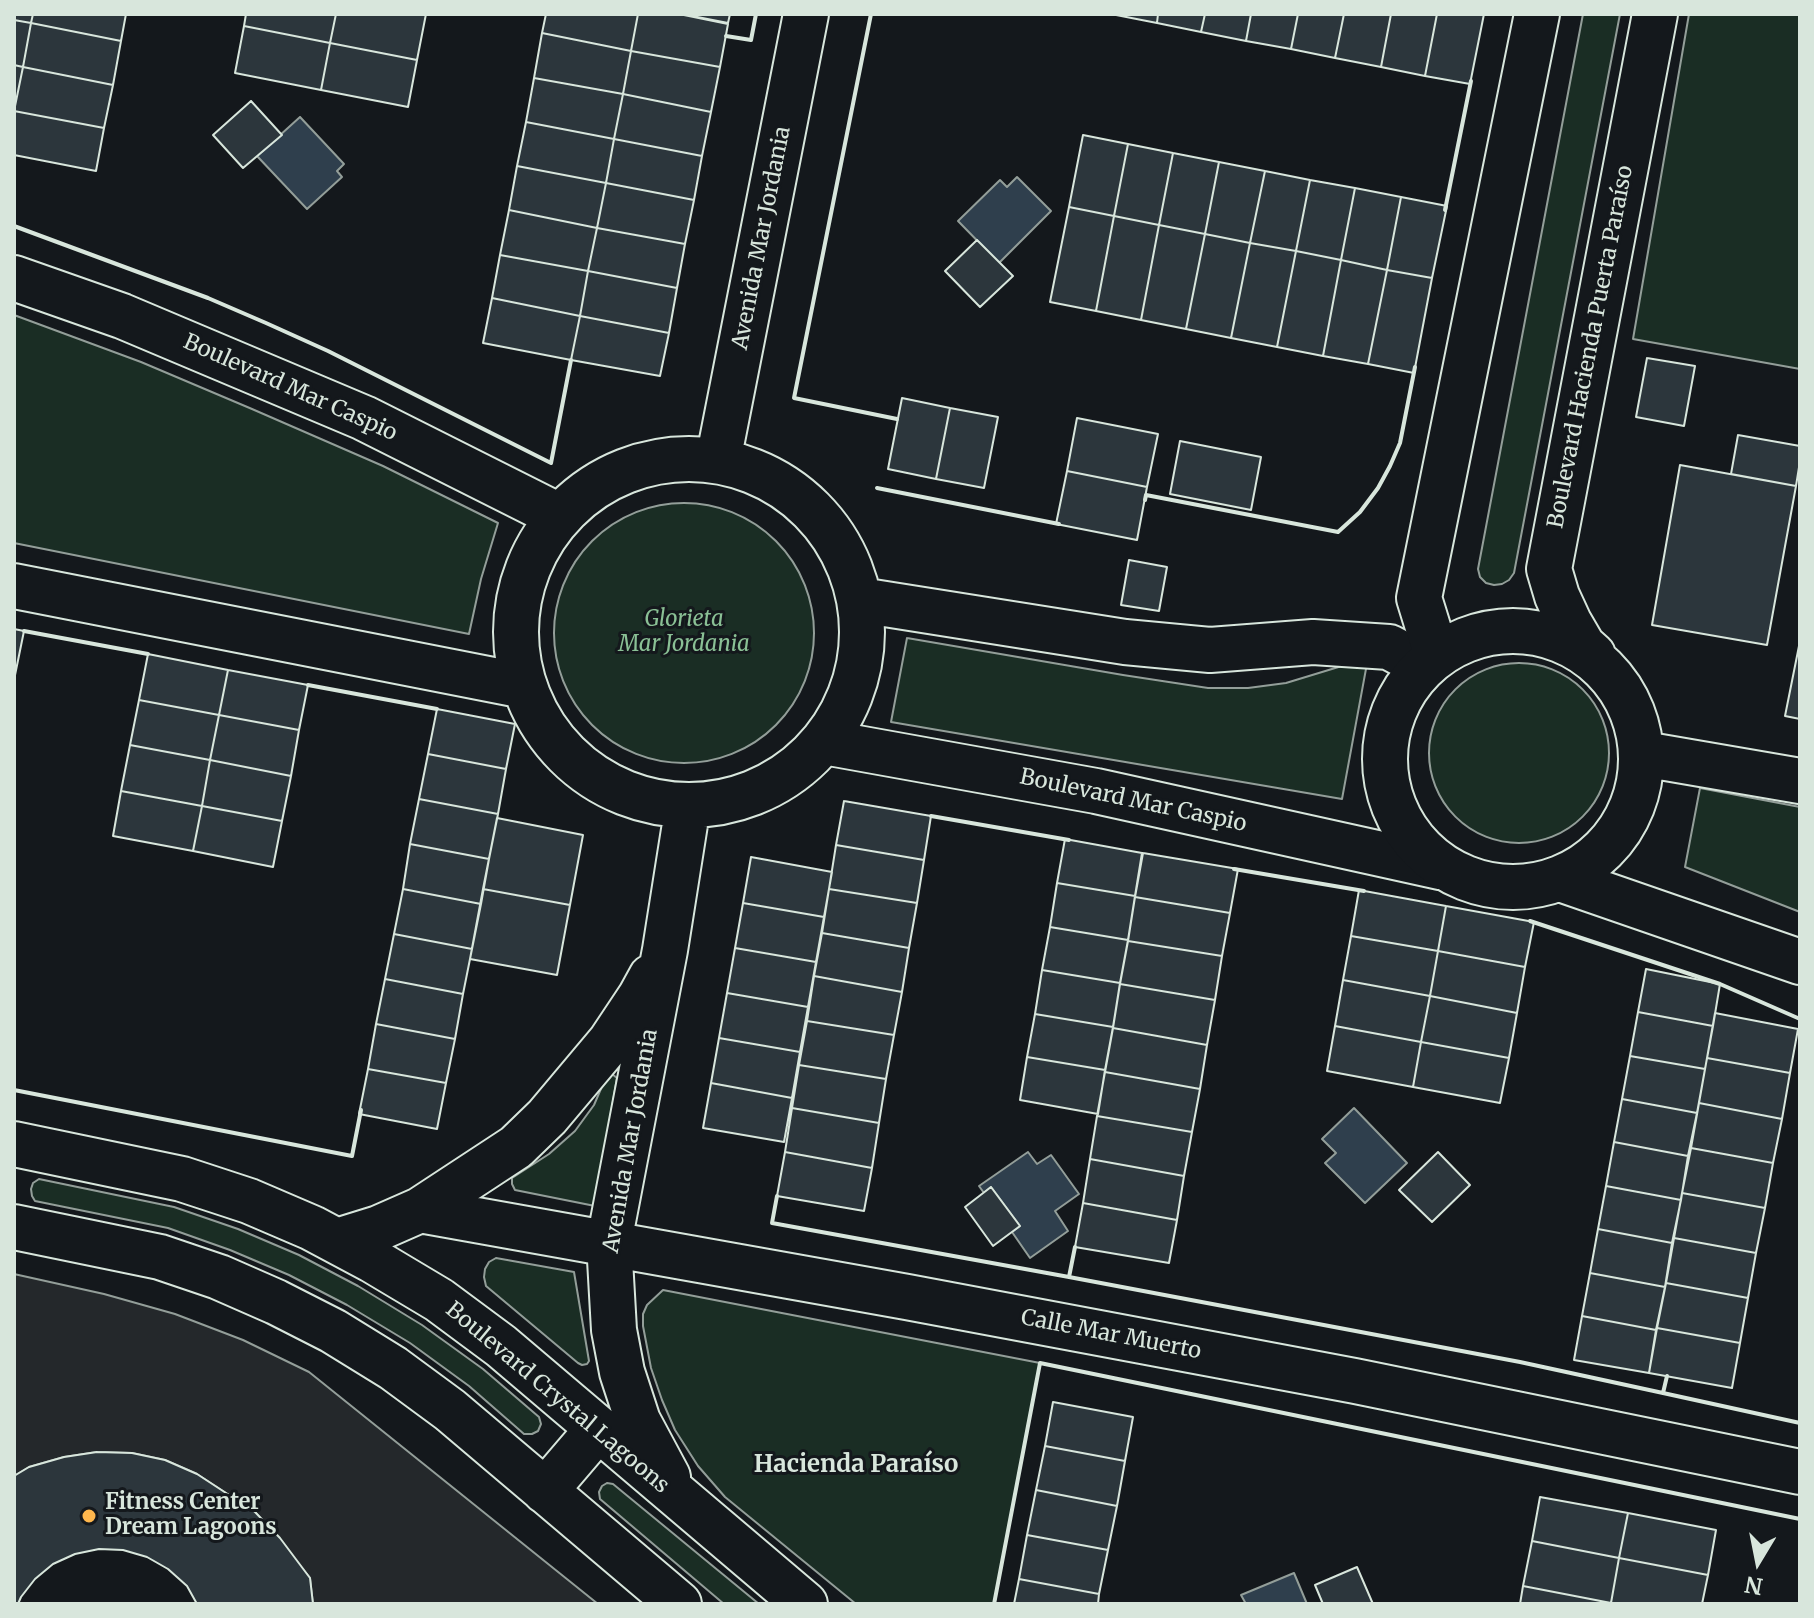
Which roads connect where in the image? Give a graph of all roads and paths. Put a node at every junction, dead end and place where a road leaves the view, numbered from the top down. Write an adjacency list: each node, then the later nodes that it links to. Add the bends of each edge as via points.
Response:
1 (806, 14): 5 (street, Avenida Mar Jordania)
2 (1537, 14): 9 (street, via 1419,598)
3 (1655, 14): 10 (street, Boulevard Hacienda Puerta Paraíso, via 1549,569 1569,622)
4 (14, 278): 6 (street, Boulevard Mar Caspio, via 122,316 364,418)
5 (718, 461): 6 (street, via 674,459 631,468 591,488); 8 (street, via 758,473 795,495 826,524 848,560)
6 (559, 516): 11 (street, via 533,554 518,597 515,642)
7 (14, 586): 11 (street)
8 (860, 600): 9 (street, via 1125,642 1210,650 1313,642 1389,647); 12 (street, via 858,675)
9 (1429, 659): 10 (street, via 1492,631 1552,635); 16 (street, via 1391,712 1382,769 1400,824)
10 (1603, 665): 13 (street, via 1632,706)
11 (524, 686): 15 (street, via 548,734 587,773 635,797)
12 (824, 742): 15 (street, via 786,777 739,799); 16 (street, Boulevard Mar Caspio, via 1096,791)
13 (1643, 754): 14 (street); 17 (street, via 1634,806 1606,850)
14 (1800, 781)
15 (688, 805): 18 (street, Avenida Mar Jordania)
16 (1440, 867): 17 (street, via 1499,888)
17 (1563, 880): 19 (street)
18 (665, 950): 21 (street, via 610,1042 547,1117 516,1147); 24 (street, Avenida Mar Jordania)
19 (1800, 962)
20 (14, 1144): 23 (street, Boulevard Crystal Lagoons, via 182,1179 249,1201)
21 (420, 1210): 23 (street); 24 (street, Calle Mar Muerto)
22 (14, 1227): 27 (street, via 160,1257 276,1302 393,1368)
23 (337, 1241): 25 (street, Boulevard Crystal Lagoons, via 439,1300)
24 (609, 1242): 26 (street, Calle Mar Muerto, via 1339,1378); 28 (street, Avenida Mar Jordania, via 622,1372 638,1421)
25 (598, 1429): 27 (street); 28 (street, Boulevard Crystal Lagoons)
26 (1800, 1472)
27 (545, 1491): 29 (street)
28 (691, 1509): 30 (street, Boulevard Crystal Lagoons)
29 (679, 1604)
30 (805, 1604)

